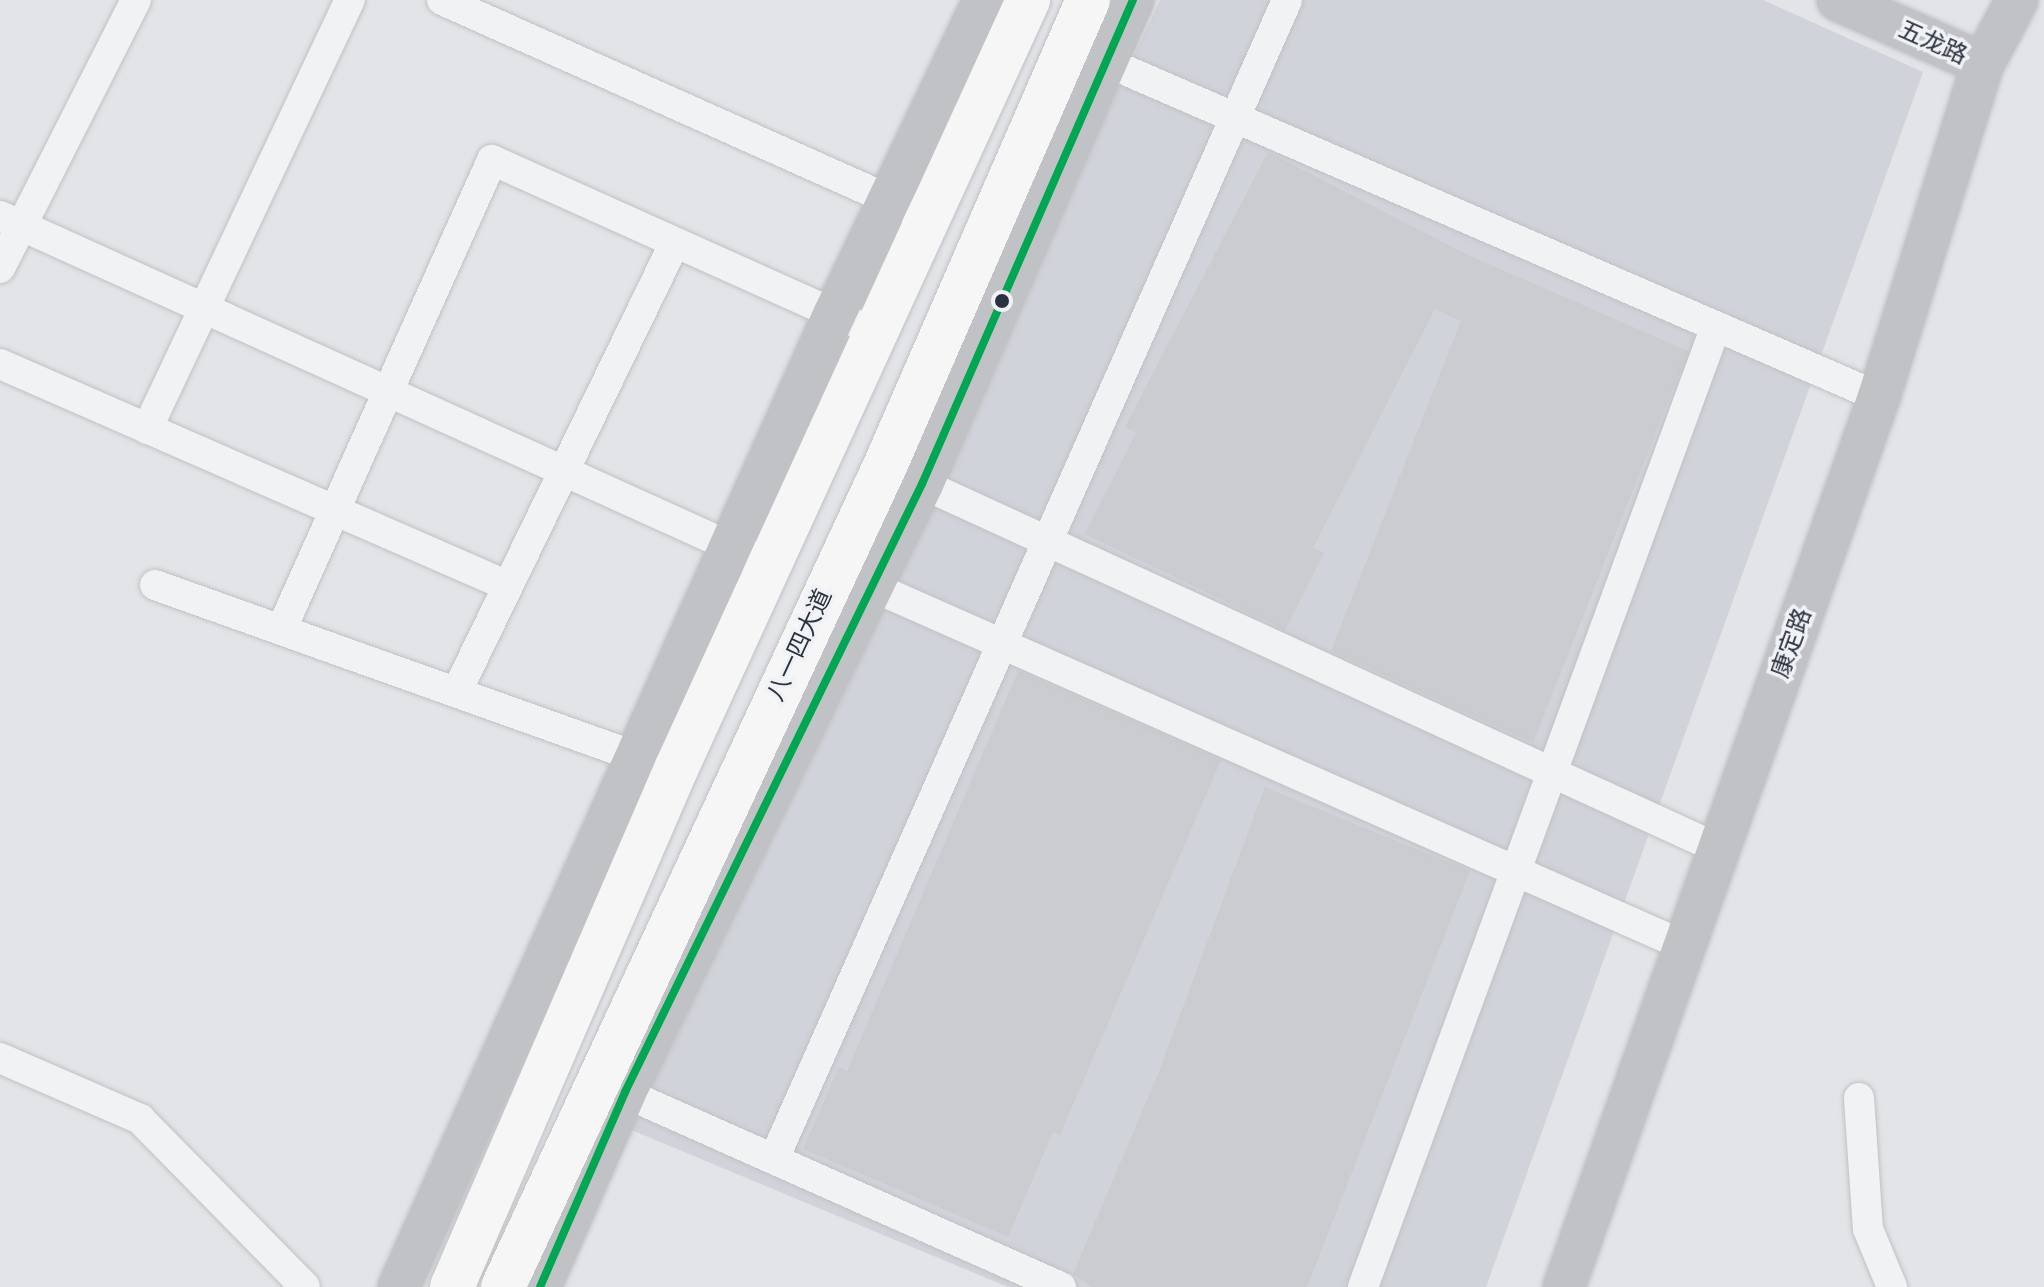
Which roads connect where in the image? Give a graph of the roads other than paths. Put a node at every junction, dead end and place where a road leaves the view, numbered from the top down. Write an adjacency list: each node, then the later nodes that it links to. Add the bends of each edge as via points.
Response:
1 (136, 0): 16 (street)
2 (350, 0): 19 (street)
3 (442, 0): 15 (street)
4 (984, 0): 15 (street)
5 (1028, 0): 15 (main road)
6 (1088, 0): 11 (main road, 八一四大道)
7 (1133, 0): 12 (street)
8 (1287, 0): 14 (street)
9 (1838, 0): 13 (street, 五龙路)
10 (2017, 0): 13 (street, 康定路)
11 (1068, 42): 12 (street); 28 (main road, 八一四大道)
12 (1105, 64): 14 (street); 28 (street)
13 (1983, 64): 25 (street, 康定路)
14 (1235, 119): 21 (street); 30 (street)
15 (907, 208): 20 (street); 22 (main road)
16 (11, 221): 18 (street); 19 (street)
17 (674, 244): 20 (street); 24 (street, via 492,160); 27 (street)
18 (0, 268)
19 (204, 308): 24 (street); 26 (street)
20 (834, 315): 22 (street); 31 (street)
21 (1715, 329): 25 (street); 40 (street)
22 (876, 331): 31 (main road)
23 (0, 364): 26 (street)
24 (388, 392): 27 (street); 29 (street)
25 (1879, 397): 41 (street, 康定路)
26 (147, 429): 29 (street)
27 (564, 471): 31 (street); 34 (street)
28 (903, 475): 30 (street); 32 (main road, 八一四大道); 35 (street)
29 (335, 510): 34 (street); 36 (street)
30 (1048, 540): 37 (street); 40 (street)
31 (751, 556): 39 (main road)
32 (835, 570): 35 (street); 45 (main road, 八一四大道)
33 (155, 585): 36 (street)
34 (508, 586): 38 (street)
35 (874, 588): 37 (street); 45 (street)
36 (282, 628): 38 (street)
37 (1002, 644): 42 (street); 47 (street)
38 (458, 689): 39 (street)
39 (657, 764): 49 (street); 50 (main road)
40 (1552, 774): 41 (street); 42 (street)
41 (1717, 848): 43 (street, 康定路)
42 (1515, 872): 43 (street); 54 (street)
43 (1683, 945): 55 (street, 康定路)
44 (0, 1058): 48 (street, via 140,1119)
45 (609, 1086): 47 (street); 51 (main road, 八一四大道); 52 (street)
46 (1859, 1098): 56 (street, via 1868,1229)
47 (774, 1159): 53 (street)
48 (305, 1287)
49 (399, 1287)
50 (452, 1287)
51 (503, 1287)
52 (540, 1287)
53 (1061, 1287)
54 (1363, 1287)
55 (1564, 1287)
56 (1892, 1287)

